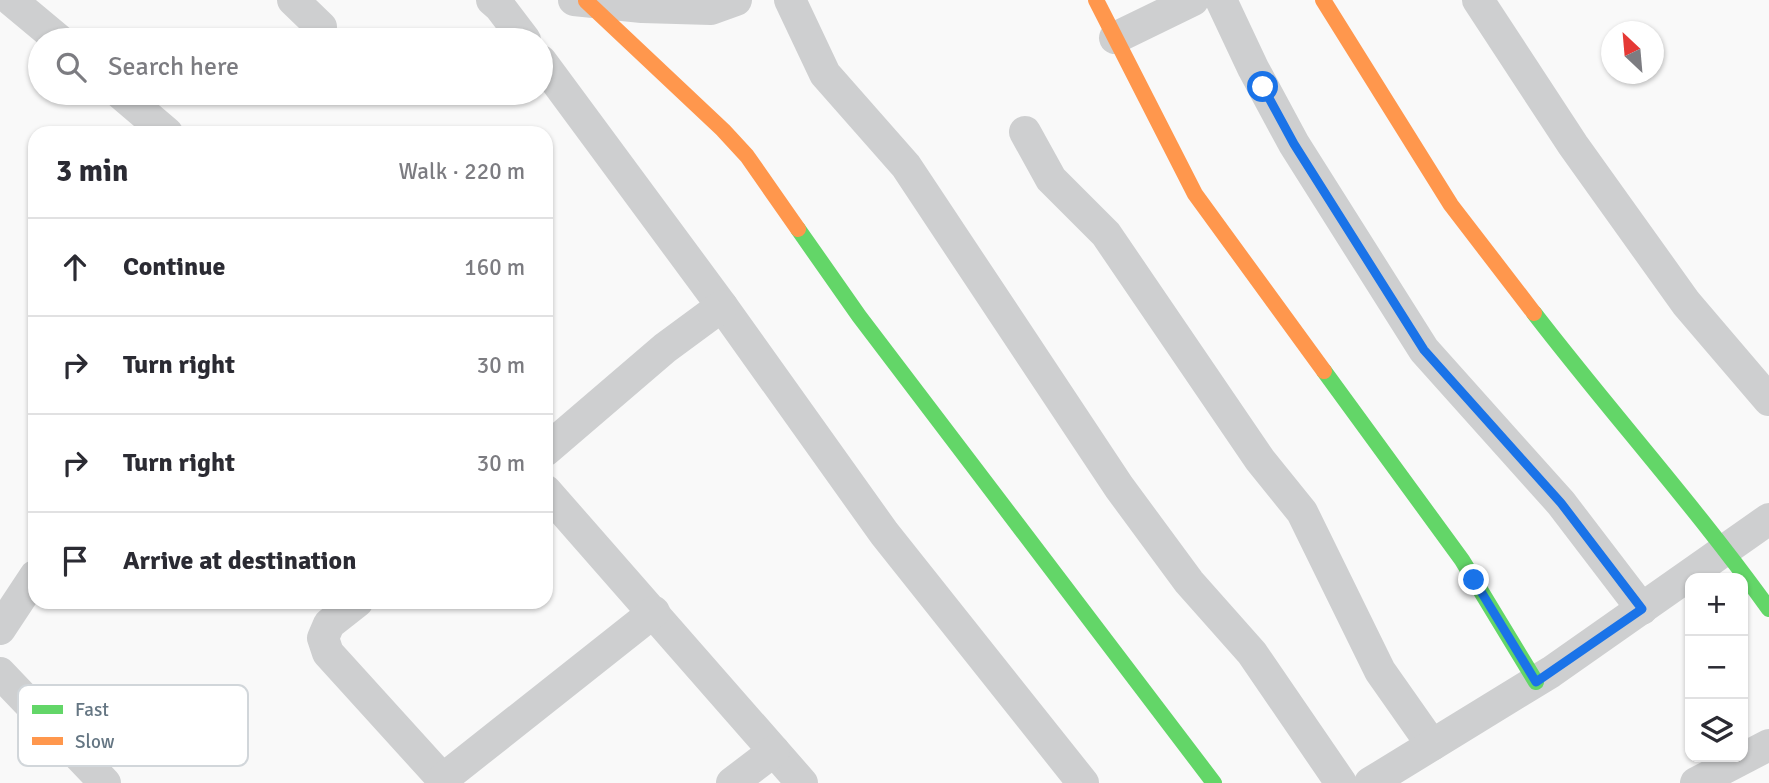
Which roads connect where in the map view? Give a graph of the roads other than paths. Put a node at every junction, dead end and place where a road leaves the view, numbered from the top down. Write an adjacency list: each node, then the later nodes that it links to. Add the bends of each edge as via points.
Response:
1 (11, 0): 13 (street)
2 (293, 0): 12 (street)
3 (492, 0): 14 (street)
4 (736, 0): 11 (street, via 711,9)
5 (790, 0): 45 (street, via 825,74 906,166 1119,487 1189,582 1252,653)
6 (1096, 0): 15 (street)
7 (1193, 0): 15 (street)
8 (1221, 0): 28 (street, via 1294,144 1424,350 1561,503)
9 (1323, 0): 25 (street, via 1451,205 1586,380)
10 (1478, 0): 21 (street, via 1573,145 1686,303)
11 (578, 1): 44 (street, via 747,156 867,327)
12 (321, 27)
13 (45, 28)
14 (516, 28)
15 (1115, 38): 33 (street, via 1195,194 1462,560)
16 (553, 77): 20 (street)
17 (134, 105): 18 (street)
18 (159, 126)
19 (1025, 132): 35 (street, via 1051,179 1106,234 1260,460 1302,512 1380,671)
20 (722, 306): 22 (street, via 665,348); 43 (street, via 884,533)
21 (1769, 400)
22 (553, 444)
23 (553, 499): 30 (street)
24 (1769, 519): 25 (street)
25 (1726, 549): 28 (street); 29 (street)
26 (28, 587): 31 (street)
27 (348, 609): 39 (street, via 329,624 323,638 328,653)
28 (1642, 609): 33 (street)
29 (1769, 609)
30 (654, 612): 37 (street); 39 (street)
31 (0, 629)
32 (0, 673): 34 (street)
33 (1536, 682): 35 (street)
34 (18, 692)
35 (1432, 745): 46 (street)
36 (1769, 745): 47 (street)
37 (774, 751): 41 (street); 42 (street)
38 (89, 766): 40 (street)
39 (445, 781)
40 (105, 783)
41 (733, 783)
42 (802, 783)
43 (1083, 783)
44 (1214, 783)
45 (1341, 783)
46 (1370, 783)
47 (1696, 783)

